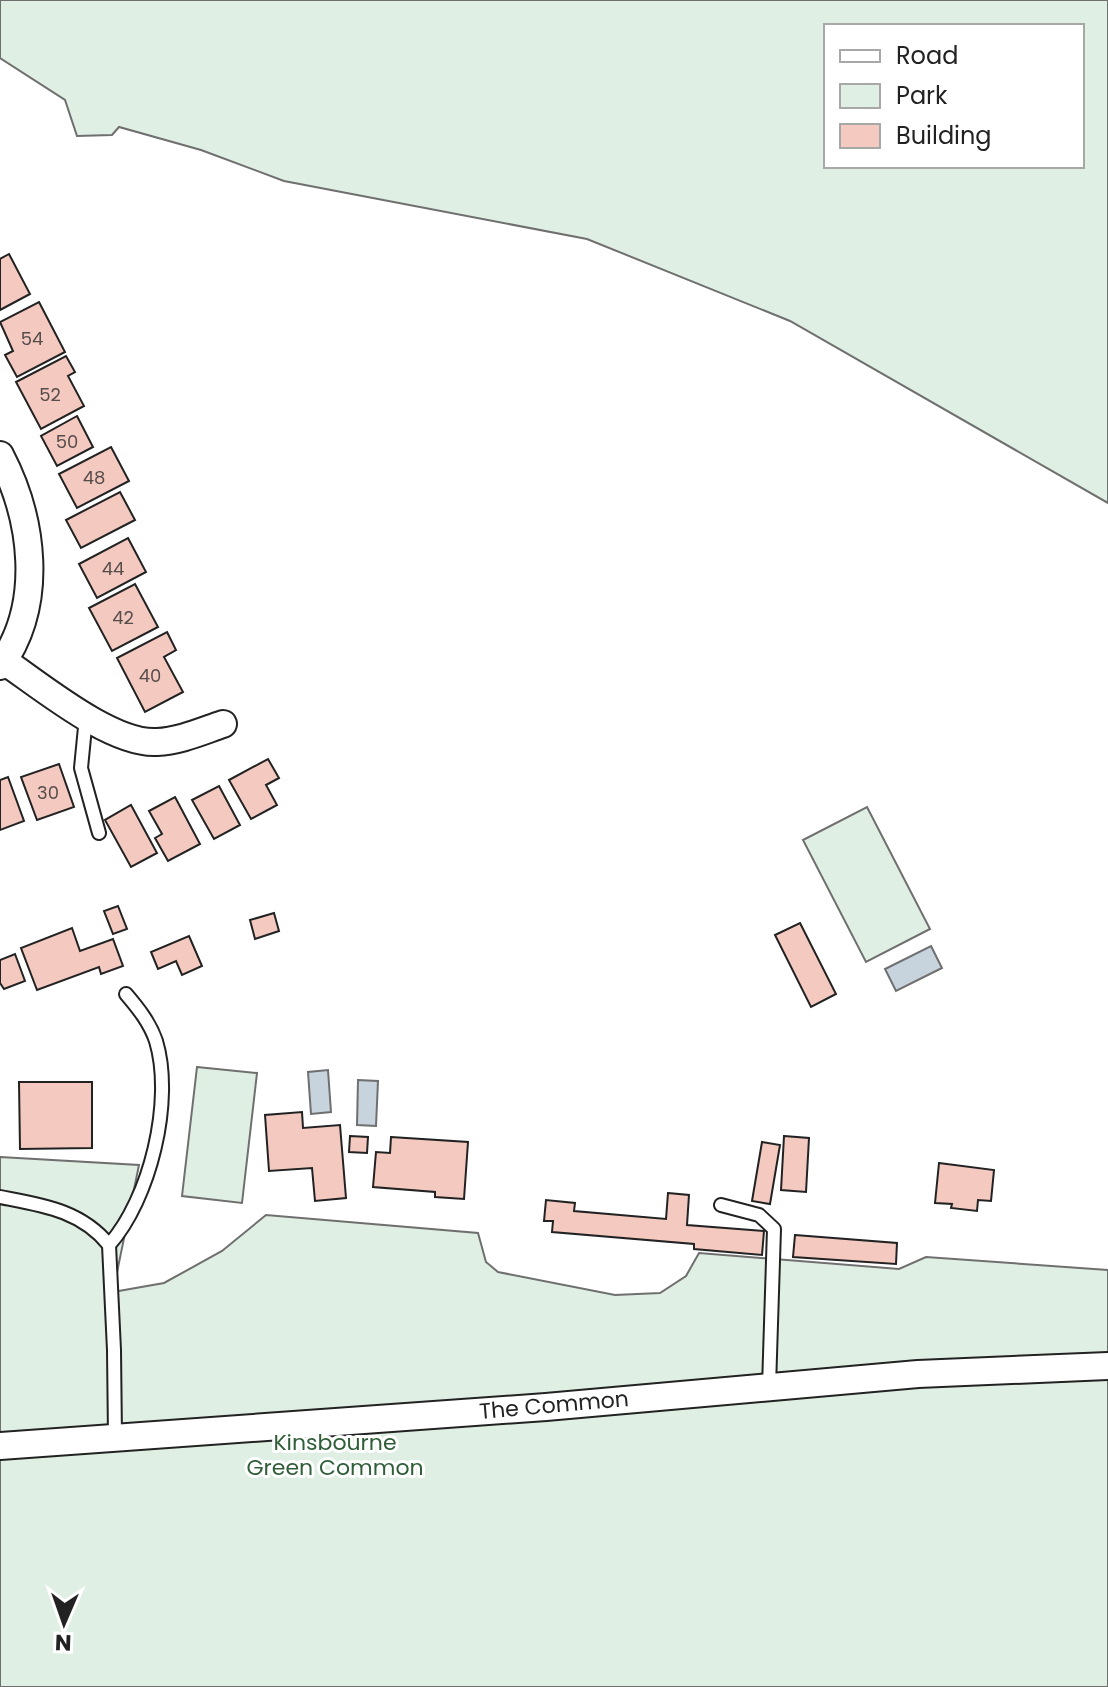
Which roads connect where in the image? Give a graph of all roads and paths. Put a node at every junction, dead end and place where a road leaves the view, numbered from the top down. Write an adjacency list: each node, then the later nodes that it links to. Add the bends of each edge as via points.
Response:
1 (0, 455): 2 (street, via 14,481 29,541 23,618)
2 (2, 663): 3 (street)
3 (86, 717): 4 (street, via 133,740 155,743); 5 (lane, via 81,768)
4 (223, 724)
5 (99, 833)
6 (126, 994): 9 (lane, via 156,1041 162,1080 157,1138 140,1198)
7 (0, 1197): 9 (lane, via 78,1217)
8 (721, 1205): 11 (lane, via 759,1215 774,1229)
9 (109, 1245): 12 (lane)
10 (1108, 1366): 11 (street, The Common)
11 (769, 1387): 12 (street, The Common)
12 (115, 1437): 13 (street, The Common)
13 (0, 1446)

